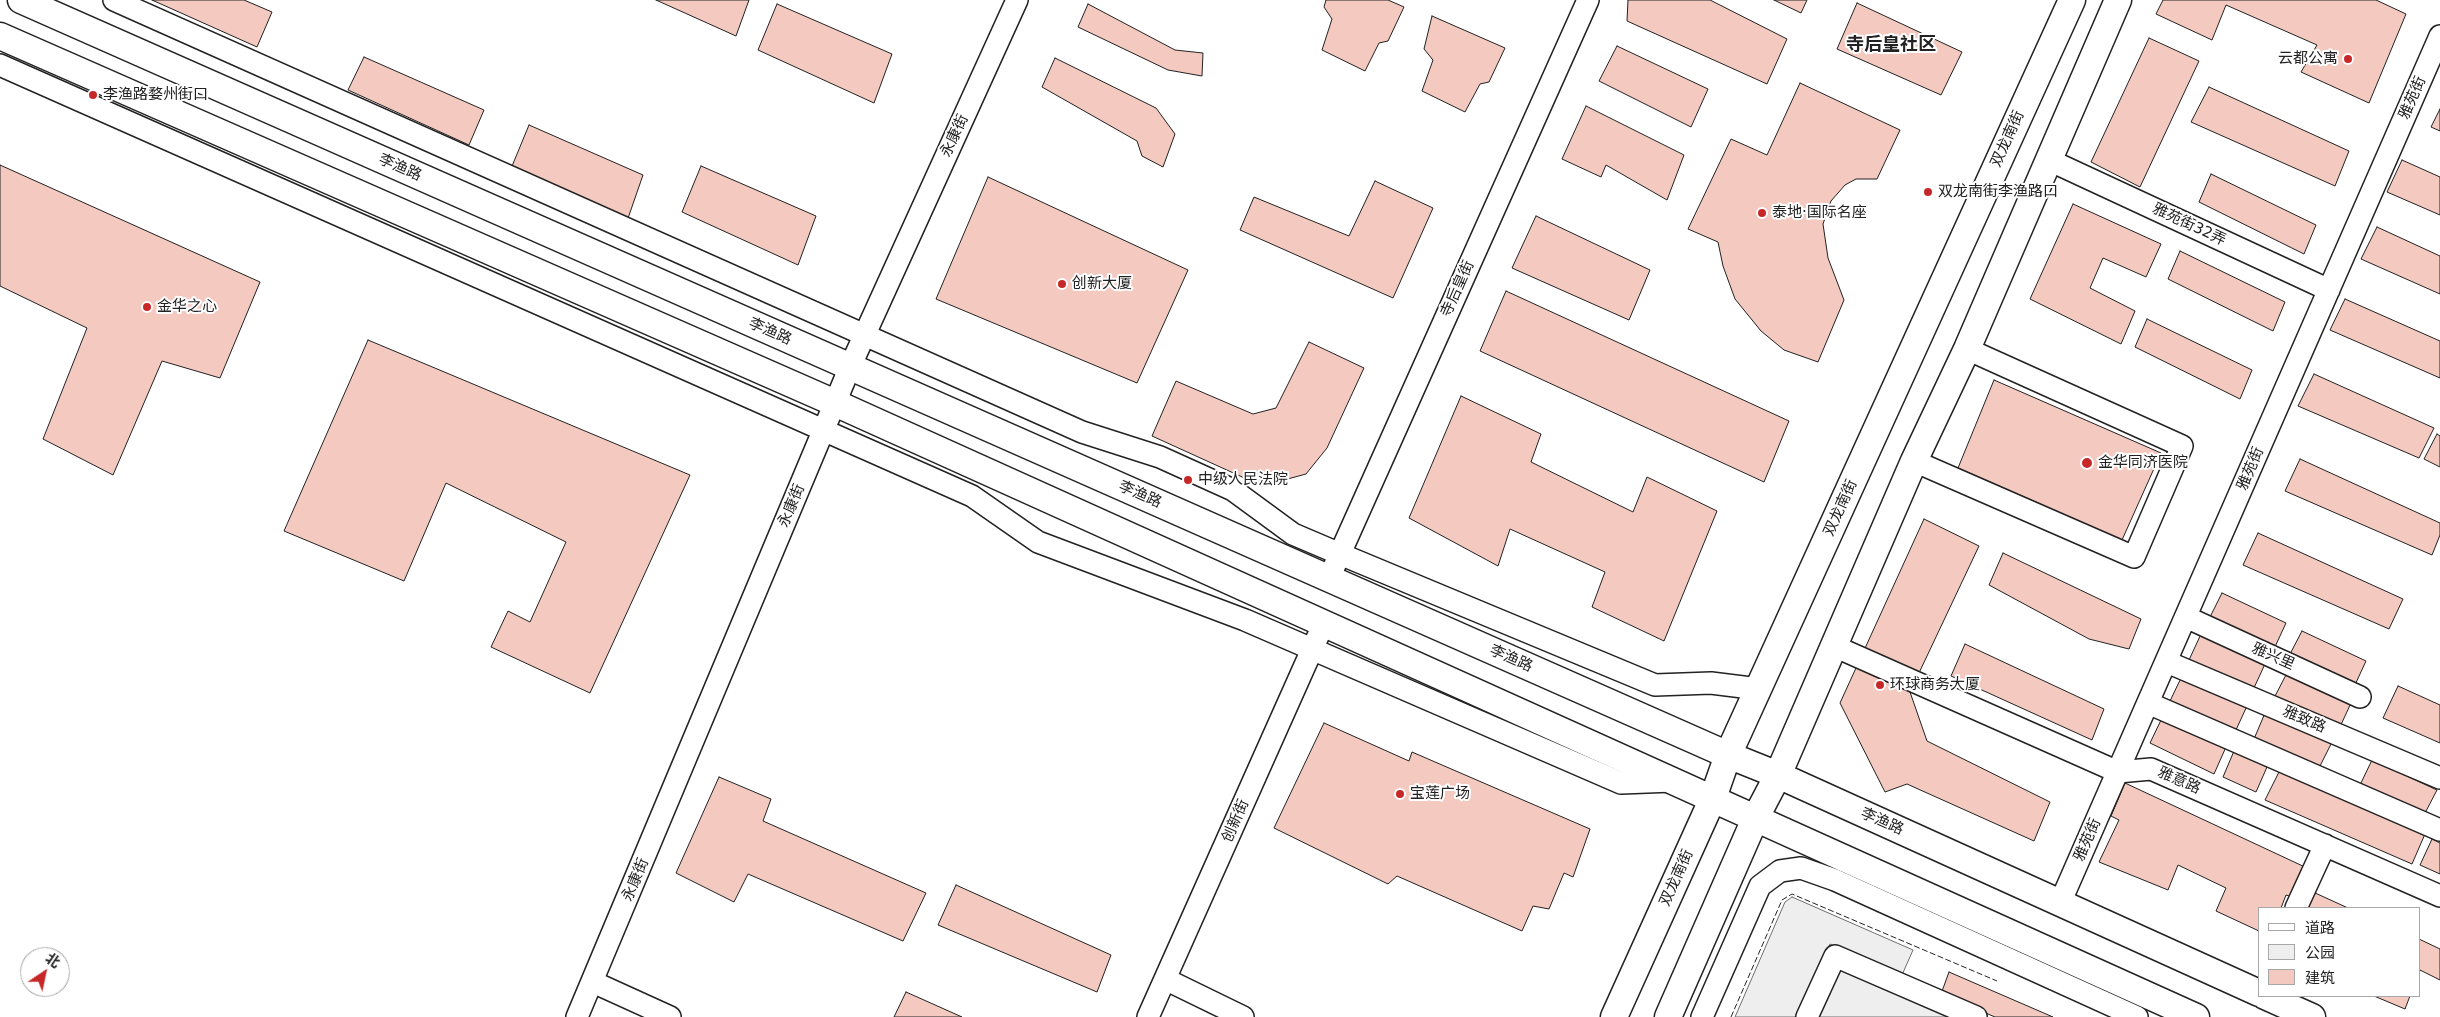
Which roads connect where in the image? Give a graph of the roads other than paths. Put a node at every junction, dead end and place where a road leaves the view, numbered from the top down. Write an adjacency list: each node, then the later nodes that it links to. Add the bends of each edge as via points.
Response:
1 (21, 0): 14 (main road, 李渔路)
2 (114, 0): 12 (street)
3 (1017, 0): 12 (street, 永康街)
4 (1588, 0): 18 (street, 寺后皇街)
5 (2072, 0): 25 (main road, 双龙南街)
6 (2118, 0): 10 (main road)
7 (0, 36): 15 (main road)
8 (2440, 36): 11 (street, 雅苑街)
9 (0, 65): 16 (street)
10 (2049, 160): 11 (street, 雅苑街32弄); 13 (main road)
11 (2329, 290): 20 (street, 雅苑街)
12 (864, 336): 14 (street, 永康街); 18 (street, via 1082,432 1160,457 1232,490 1293,534)
13 (1967, 349): 17 (main road); 17 (street, via 2182,446 2134,557)
14 (850, 367): 15 (street, 永康街); 19 (main road, 李渔路)
15 (835, 403): 16 (street, 永康街); 21 (main road)
16 (824, 430): 23 (street, via 972,496 1038,542 1245,620); 41 (street, 永康街)
17 (1914, 461): 22 (main road)
18 (1340, 554): 19 (street, 寺后皇街); 25 (street, via 1655,685 1710,683)
19 (1328, 578): 28 (main road, 李渔路)
20 (2186, 617): 24 (street, 雅苑街); 26 (street, 雅兴里)
21 (1323, 625): 23 (street, 创新街); 32 (main road)
22 (1834, 646): 29 (street, 雅意路); 30 (main road)
23 (1312, 650): 32 (street, via 1621,783); 40 (street, 创新街)
24 (2167, 662): 27 (street, 雅苑街); 31 (street, 雅致路)
25 (1758, 689): 28 (main road, 双龙南街)
26 (2360, 696)
27 (2148, 703): 29 (street, 雅苑街); 35 (street)
28 (1728, 756): 30 (main road, 李渔路); 33 (main road, 双龙南街)
29 (2118, 772): 36 (street, 雅意路, via 2151,769); 38 (street, 雅苑街)
30 (1778, 775): 34 (main road); 38 (main road, 李渔路)
31 (2440, 778)
32 (1676, 781): 33 (main road)
33 (1713, 798): 34 (main road); 48 (main road, 双龙南街)
34 (1755, 819): 49 (main road); 54 (main road)
35 (2440, 830)
36 (2325, 845): 37 (street, 雅意路); 39 (street)
37 (2440, 896)
38 (2060, 903): 42 (main road, 李渔路)
39 (2296, 907)
40 (1165, 979): 46 (street, 创新街); 47 (street)
41 (593, 982): 44 (street, 永康街); 45 (street)
42 (2258, 992)
43 (2269, 997): 55 (main road, 李渔路)
44 (577, 1017)
45 (670, 1017)
46 (1148, 1017)
47 (1243, 1017)
48 (1614, 1017)
49 (1668, 1017)
50 (1702, 1017): 53 (street, via 1760,886 1780,871 1801,868 1835,880)
51 (1806, 1017): 52 (street, via 1835,956)
52 (1976, 1017)
53 (2137, 1017)
54 (2196, 1017)
55 (2312, 1017)

